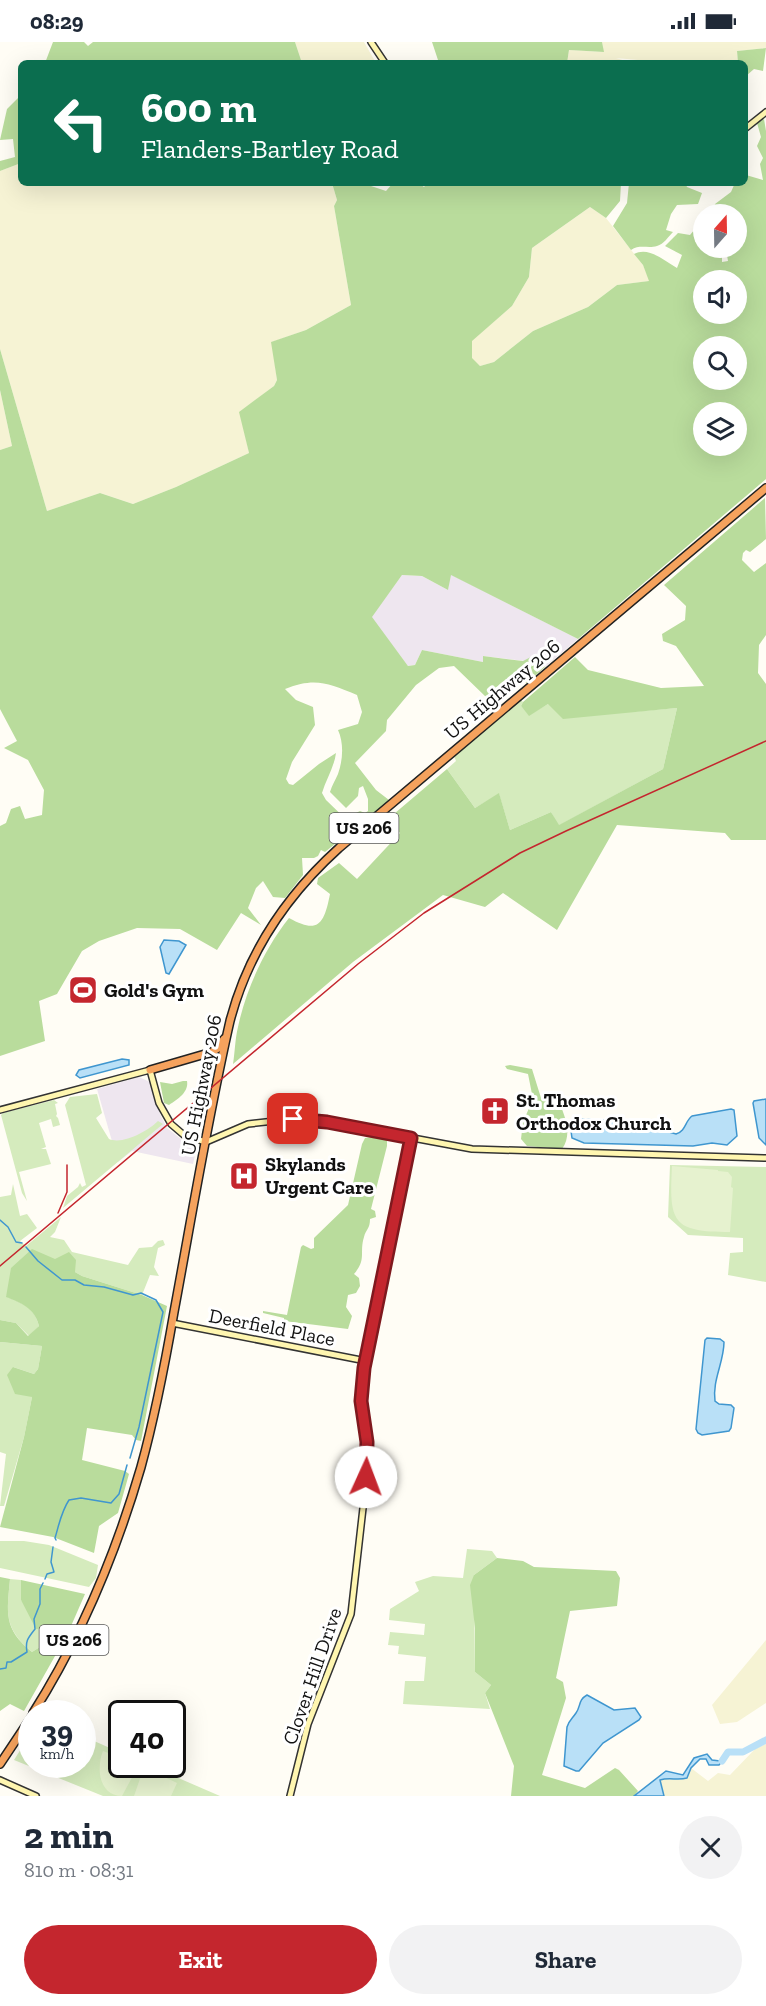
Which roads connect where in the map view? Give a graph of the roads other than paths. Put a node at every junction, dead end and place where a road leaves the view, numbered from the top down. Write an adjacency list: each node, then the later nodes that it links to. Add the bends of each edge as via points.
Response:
1 (371, 42): 2 (street)
2 (383, 60)
3 (766, 112): 4 (street)
4 (748, 126)
5 (766, 488): 6 (highway, US Highway 206 / US 206, via 320,866 286,904 261,943 239,990)
6 (226, 1037): 7 (highway, via 212,1052); 10 (highway, US Highway 206 / US 206)
7 (150, 1070): 8 (street); 10 (street, via 159,1104 171,1124 181,1134)
8 (0, 1110)
9 (411, 1138): 10 (street, via 288,1119 248,1124); 11 (street, via 472,1149); 13 (street, Clover Hill Drive)
10 (206, 1142): 12 (highway, US Highway 206 / US 206)
11 (766, 1158)
12 (172, 1323): 13 (street, Deerfield Place); 14 (highway, US Highway 206 / US 206, via 154,1418 124,1521 83,1621)
13 (366, 1361): 19 (street, Clover Hill Drive, via 361,1401 368,1464 352,1608 310,1718)
14 (40, 1700)
15 (18, 1736): 16 (highway, US Highway 206 / US 206)
16 (0, 1764)
17 (0, 1780): 18 (street)
18 (36, 1796)
19 (290, 1796)

